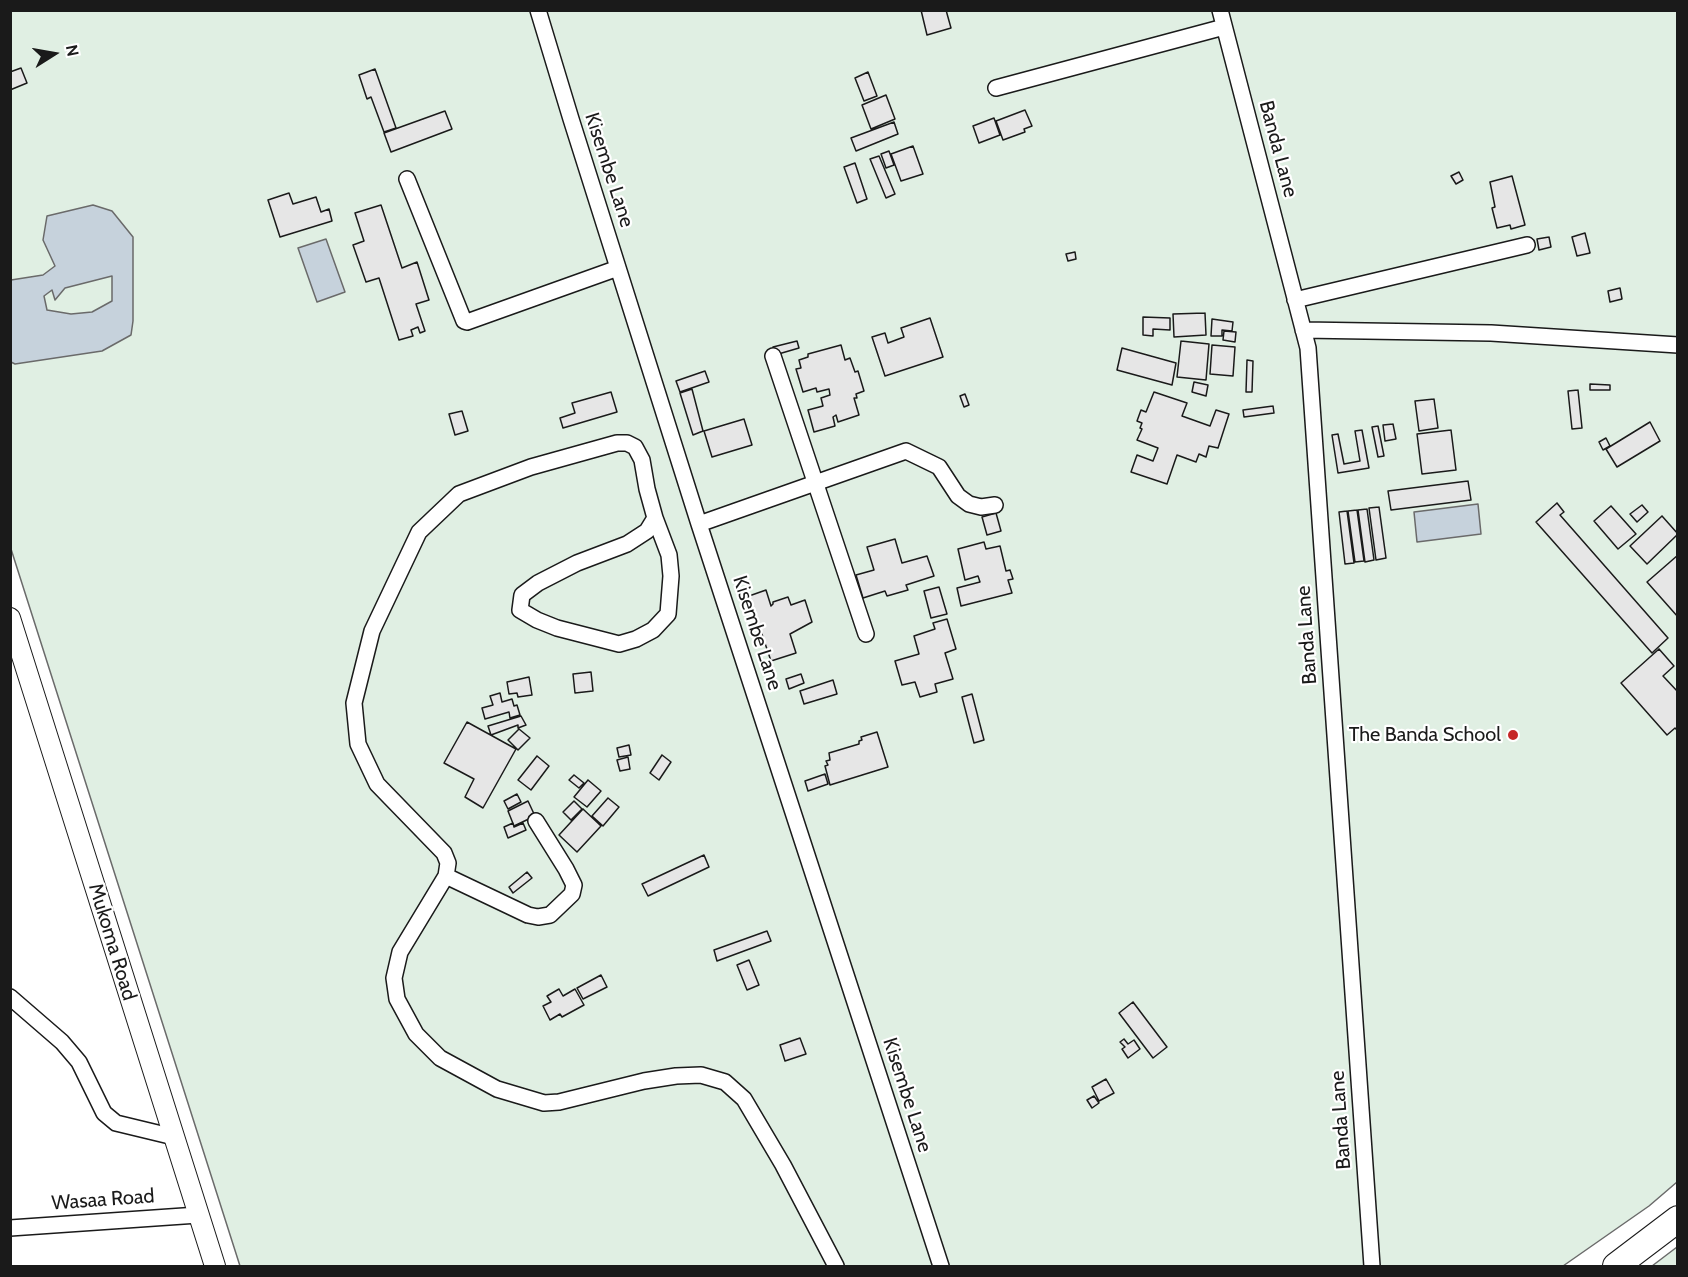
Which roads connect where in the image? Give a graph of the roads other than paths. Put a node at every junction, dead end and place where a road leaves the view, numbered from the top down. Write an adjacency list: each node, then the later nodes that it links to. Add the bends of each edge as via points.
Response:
1 (538, 10): 7 (street, Kisembe Lane)
2 (1220, 10): 3 (street, Banda Lane)
3 (1224, 27): 4 (street); 8 (street, Banda Lane)
4 (996, 88)
5 (407, 179): 7 (street, via 464,321)
6 (1527, 245): 8 (street)
7 (618, 268): 15 (street, Kisembe Lane)
8 (1295, 300): 9 (street, Banda Lane)
9 (1303, 330): 10 (street, via 1491,333); 28 (street, Banda Lane, via 1308,348)
10 (1677, 345)
11 (773, 356): 12 (street)
12 (816, 481): 13 (street, via 906,451 939,467 958,496 969,504); 15 (street); 17 (street)
13 (995, 505)
14 (655, 518): 14 (street, via 647,531 627,544 538,583 522,595 520,609 557,628 619,645 653,630 668,614 671,576 669,555); 19 (street, via 642,460 635,447 617,442 531,467 459,494 419,532 372,631 354,703 358,744 377,784 444,853 448,863)
15 (699, 524): 27 (street, Kisembe Lane)
16 (10, 618): 21 (street, Mukoma Road)
17 (866, 634)
18 (536, 822): 19 (street, via 574,885 572,894 550,915 528,915)
19 (446, 876): 26 (street, via 400,952 394,978 397,999 416,1034 440,1058 497,1089 544,1103 676,1076 701,1075 725,1082 744,1099)
20 (10, 997): 21 (street, via 79,1062 105,1113 116,1123)
21 (174, 1137): 22 (street, Mukoma Road)
22 (198, 1215): 24 (street, Wasaa Road); 25 (street, Mukoma Road)
23 (1677, 1219): 29 (highway)
24 (10, 1228)
25 (215, 1266)
26 (836, 1266)
27 (941, 1266)
28 (1372, 1266)
29 (1616, 1266)

